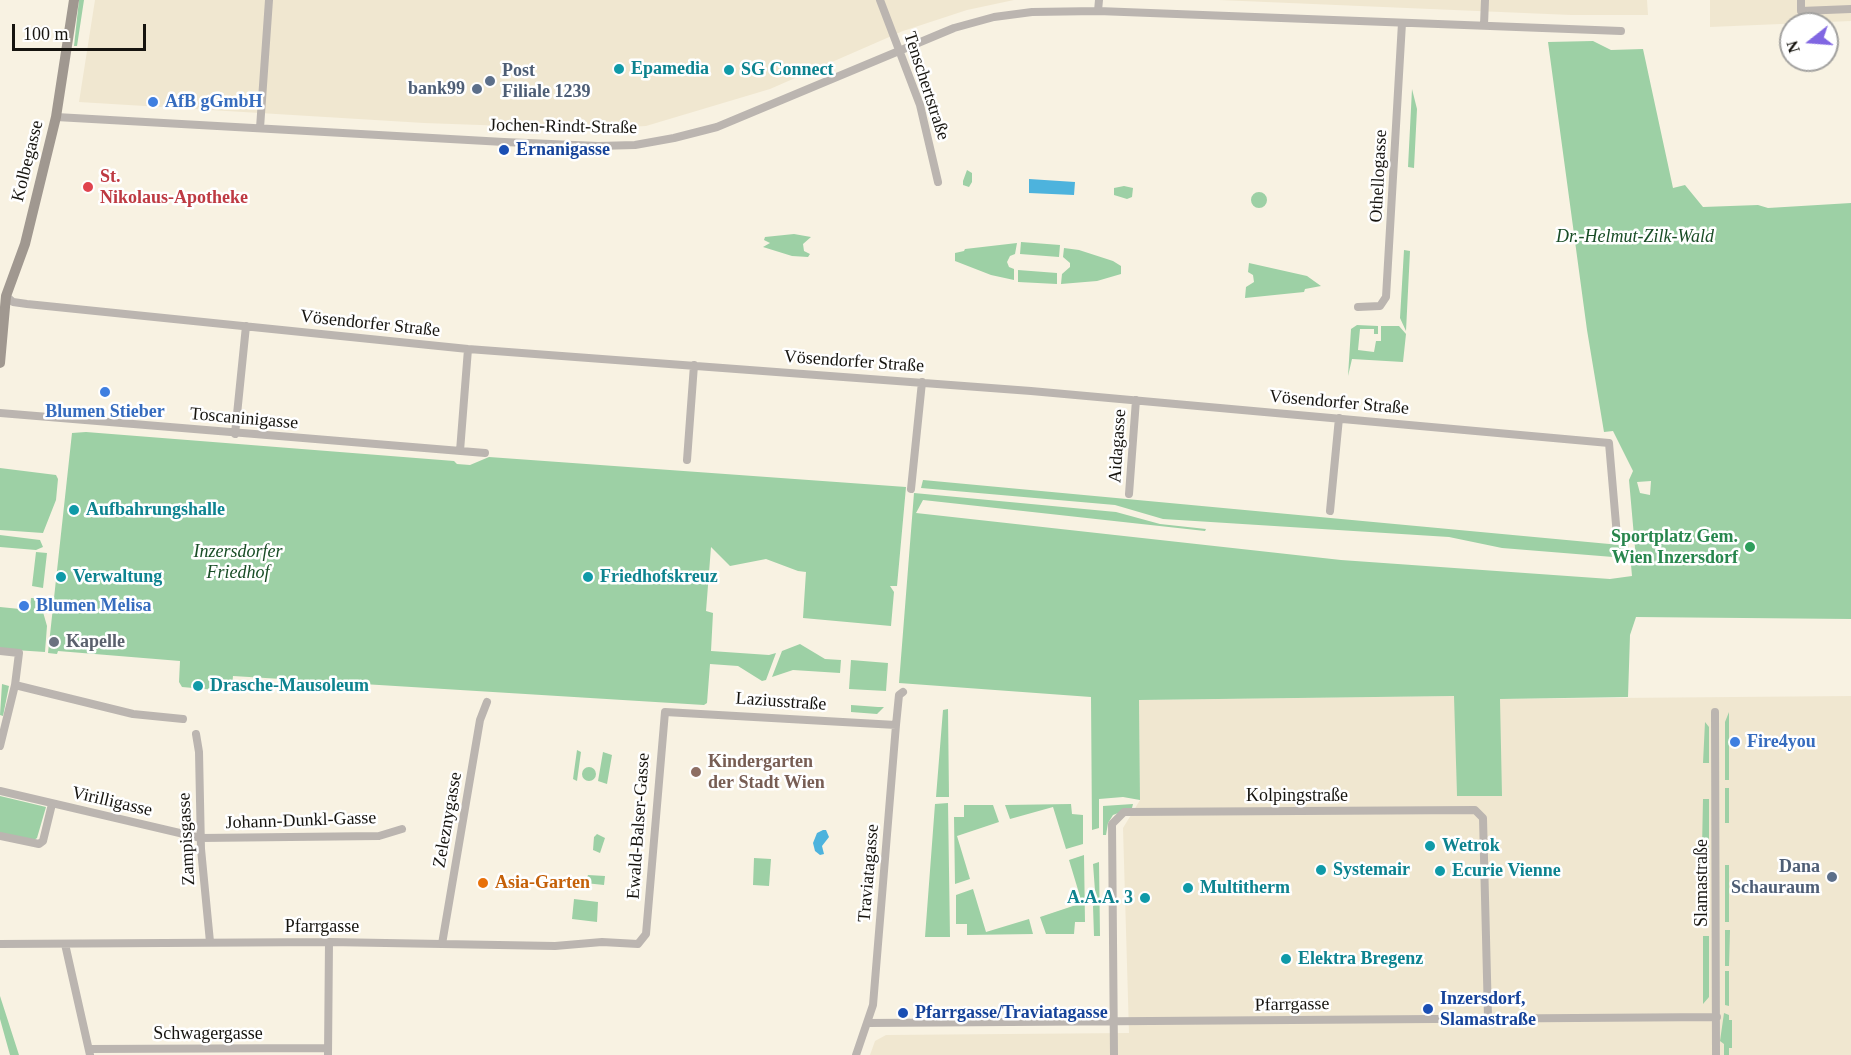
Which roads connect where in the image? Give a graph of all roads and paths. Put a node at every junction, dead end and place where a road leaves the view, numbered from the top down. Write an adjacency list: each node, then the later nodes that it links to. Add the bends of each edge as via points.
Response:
1 (74, 0): 13 (main road, Kolbegasse)
2 (269, 0): 14 (street)
3 (880, 0): 12 (street, Tenschertstraße)
4 (1099, 0): 8 (street)
5 (1485, 0): 10 (street)
6 (1801, 0): 7 (street, via 1801,11)
7 (1851, 9)
8 (1098, 11): 9 (street, Jochen-Rindt-Straße); 12 (street, Jochen-Rindt-Straße, via 994,17)
9 (1402, 23): 10 (street, Jochen-Rindt-Straße); 17 (street, Othellogasse, via 1386,297 1380,306)
10 (1484, 26): 11 (street, Jochen-Rindt-Straße)
11 (1621, 31)
12 (900, 50): 14 (street, Jochen-Rindt-Straße, via 717,127 635,145 586,146); 15 (street, Tenschertstraße, via 930,137)
13 (56, 117): 14 (street, Jochen-Rindt-Straße); 16 (main road, Kolbegasse, via 25,244)
14 (260, 128)
15 (938, 182)
16 (6, 296): 18 (street, Vösendorfer Straße, via 27,304); 20 (main road, Kolbegasse)
17 (1358, 307)
18 (246, 326): 19 (street, Vösendorfer Straße); 26 (street)
19 (468, 349): 21 (street, Vösendorfer Straße); 27 (street)
20 (0, 363)
21 (694, 365): 22 (street, Vösendorfer Straße); 29 (street)
22 (922, 382): 23 (street, Vösendorfer Straße); 30 (street)
23 (1136, 400): 25 (street, Vösendorfer Straße); 31 (street, Aidagasse)
24 (0, 413): 26 (street, Toscaninigasse)
25 (1339, 418): 32 (street); 33 (street, Vösendorfer Straße, via 1610,443)
26 (235, 434): 27 (street, Toscaninigasse)
27 (460, 451): 28 (street, Toscaninigasse)
28 (485, 453)
29 (687, 460)
30 (911, 489)
31 (1129, 494)
32 (1330, 511)
33 (1617, 536)
34 (0, 651): 35 (street, via 19,653)
35 (15, 685): 40 (street, via 133,714); 43 (street)
36 (903, 692): 41 (street, Traviatagasse, via 899,695)
37 (487, 702): 54 (street, Zeleznygasse, via 480,720)
38 (665, 712): 41 (street, Laziusstraße); 51 (street, Ewald-Balser-Gasse, via 646,934)
39 (1715, 712): 56 (street, Slamastraße)
40 (183, 719)
41 (896, 725): 58 (street, Traviatagasse, via 873,1005)
42 (196, 734): 48 (street, Zampisgasse)
43 (0, 746)
44 (0, 791): 45 (street, Virilligasse)
45 (52, 804): 47 (street, via 39,844); 48 (street, Virilligasse)
46 (402, 829): 48 (street, Johann-Dunkl-Gasse, via 379,836)
47 (0, 836)
48 (201, 838): 49 (street, Zampisgasse)
49 (210, 942): 50 (street, Pfarrgasse); 53 (street, Pfarrgasse)
50 (330, 942): 54 (street, Pfarrgasse); 60 (street)
51 (642, 942): 54 (street, Pfarrgasse, via 555,946)
52 (0, 944): 53 (street, Pfarrgasse)
53 (65, 944): 59 (street)
54 (442, 944)
55 (1488, 1017): 56 (street, Pfarrgasse); 57 (street, Pfarrgasse); 57 (street, Kolpingstraße, via 1483,818 1475,810 1124,812 1112,825)
56 (1717, 1017): 63 (street, Slamastraße)
57 (1114, 1022): 58 (street, Pfarrgasse); 62 (street, Kolpingstraße)
58 (868, 1023): 61 (street, Traviatagasse)
59 (89, 1052): 60 (street, Schwagergasse)
60 (328, 1052)
61 (856, 1055)
62 (1114, 1055)
63 (1716, 1055)

